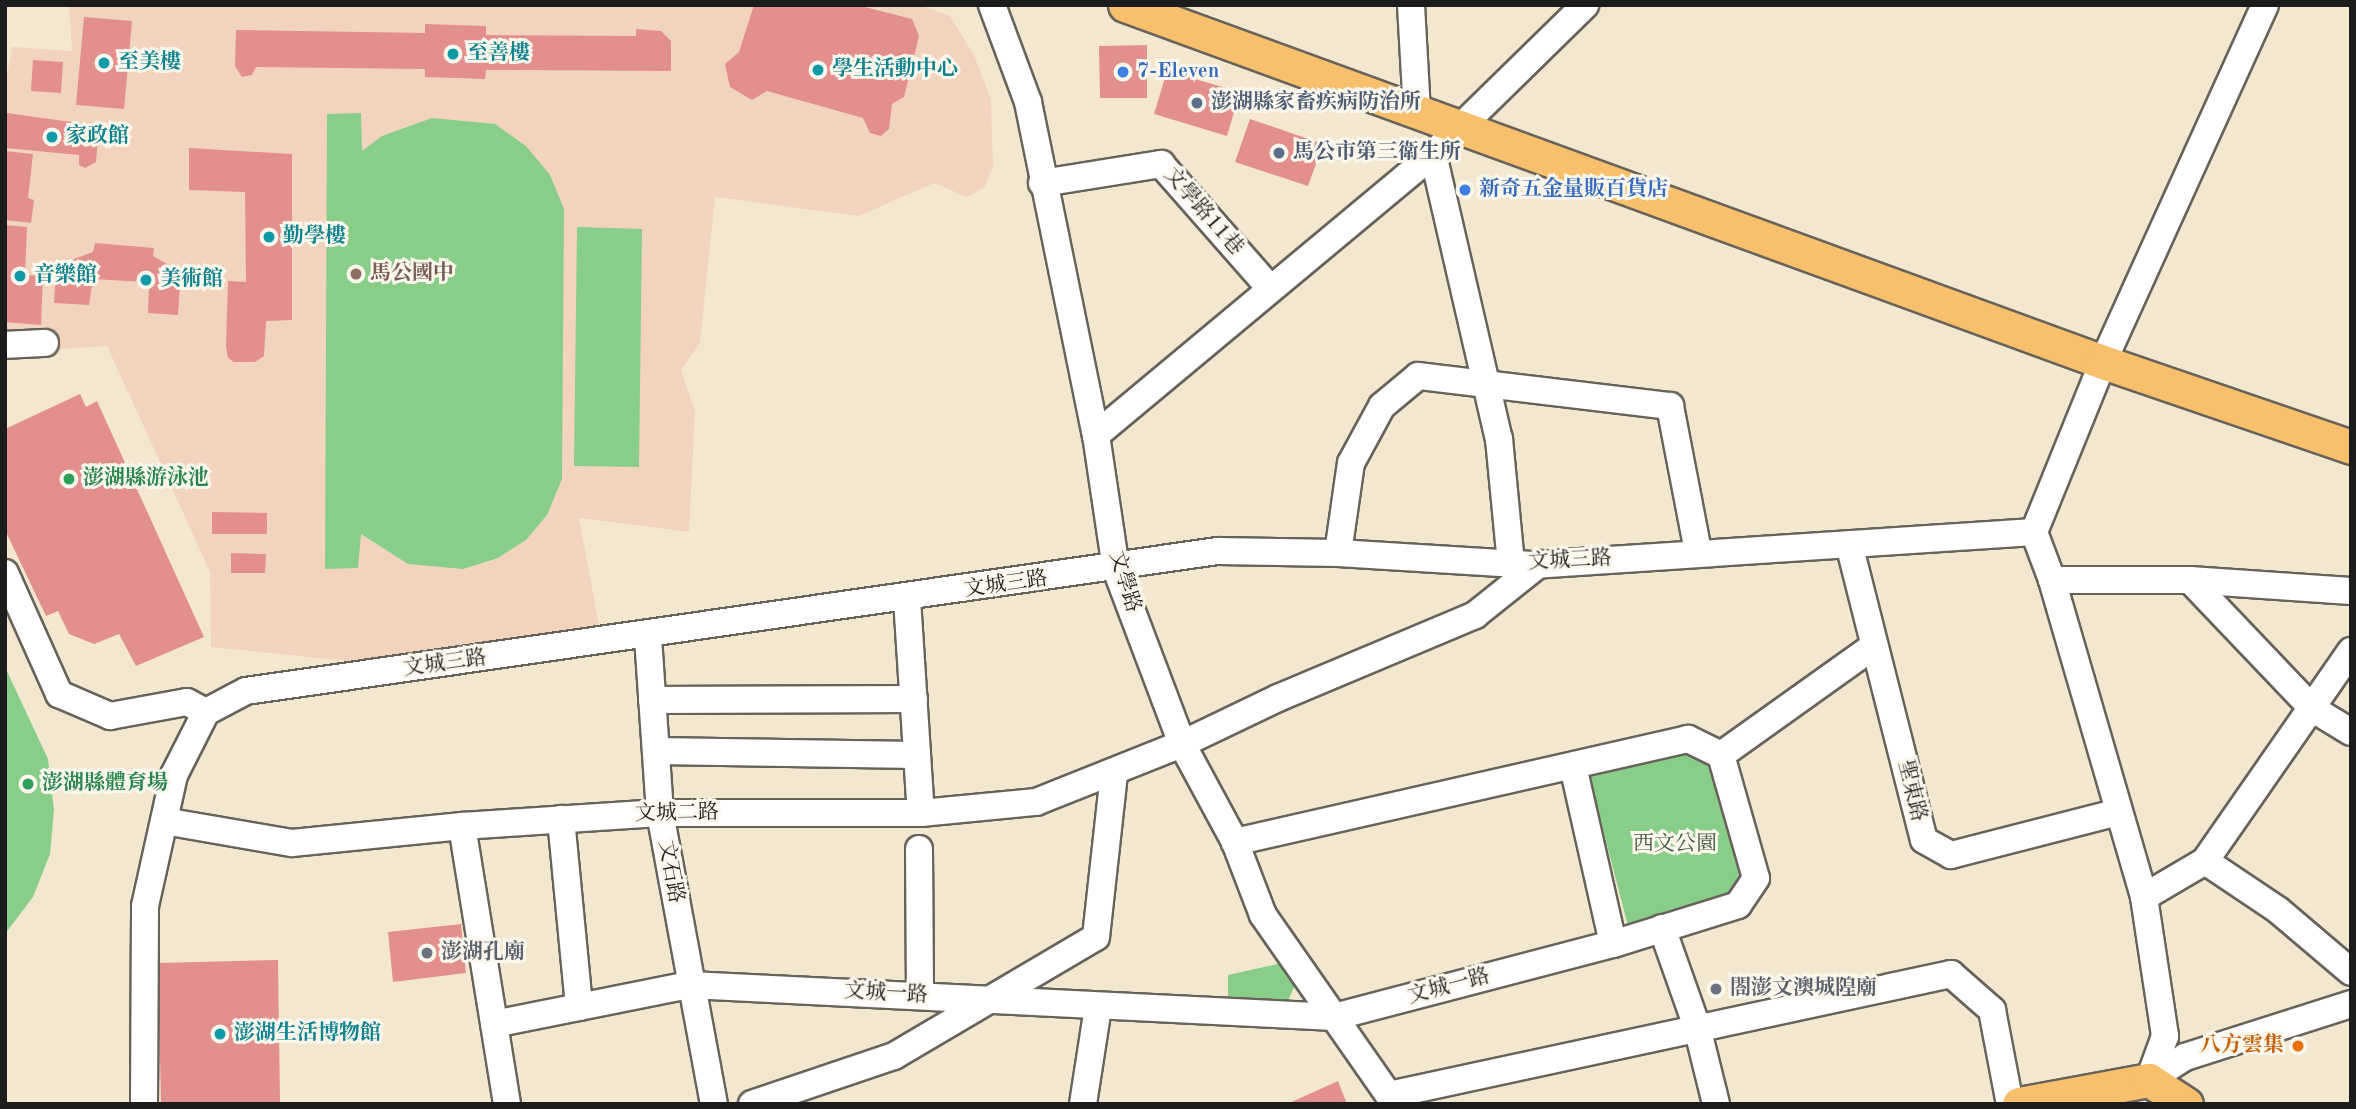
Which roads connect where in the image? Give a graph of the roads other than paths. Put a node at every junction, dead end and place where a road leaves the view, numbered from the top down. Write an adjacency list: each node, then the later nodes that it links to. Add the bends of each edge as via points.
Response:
1 (992, 5): 9 (street, 文學路, via 1028,102)
2 (1125, 5): 6 (main road)
3 (1411, 5): 6 (street)
4 (1585, 5): 7 (street)
5 (2265, 5): 13 (street)
6 (1417, 113): 7 (main road)
7 (1458, 126): 8 (street); 13 (main road)
8 (1433, 154): 10 (street); 14 (street)
9 (1042, 183): 10 (street, 文學路11巷, via 1161,164); 15 (street, 文學路)
10 (1270, 288): 15 (street)
11 (45, 343): 12 (street)
12 (5, 345)
13 (2103, 362): 16 (main road); 17 (street)
14 (1488, 384): 19 (street, via 1670,406); 20 (street, via 1418,376 1382,406 1351,463); 21 (street, via 1499,439)
15 (1096, 435): 23 (street, 文學路)
16 (2351, 447)
17 (2034, 532): 18 (street, 文城三路); 25 (street)
18 (1849, 544): 19 (street, 文城三路); 30 (street, 聖東路)
19 (1698, 552): 22 (street, 文城三路)
20 (1338, 553): 21 (street, 文城三路); 23 (street, 文城三路, via 1218,551)
21 (1511, 563): 22 (street, 文城三路)
22 (1539, 564): 37 (street, 文城二路, via 1475,615)
23 (1116, 569): 28 (street, 文城三路); 37 (street, 文學路)
24 (5, 573): 35 (street, via 59,694 110,716 187,702)
25 (2052, 580): 26 (street); 43 (street)
26 (2190, 580): 27 (street); 34 (street)
27 (2351, 591)
28 (907, 599): 29 (street, 文城三路); 33 (street)
29 (648, 637): 32 (street, 文石路); 35 (street, 文城三路, via 246,691)
30 (1874, 646): 40 (street); 43 (street, 聖東路, via 1924,840 1951,855)
31 (2351, 651): 34 (street)
32 (652, 699): 33 (street); 38 (street, 文石路)
33 (914, 699): 39 (street)
34 (2313, 709): 36 (street); 51 (street)
35 (206, 712): 47 (street, via 174,775)
36 (2351, 732)
37 (1182, 744): 42 (street, 文城二路); 49 (street, 文學路)
38 (656, 751): 39 (street); 44 (street, 文石路)
39 (917, 755): 45 (street)
40 (1721, 755): 41 (street, via 1688,740); 53 (street, 文城一路, via 1756,878 1738,905)
41 (1573, 766): 49 (street); 54 (street)
42 (1114, 773): 45 (street, 文城二路, via 1036,802); 58 (street, via 1096,937)
43 (2119, 812): 52 (street)
44 (660, 813): 45 (street, 文城二路); 46 (street, 文城二路); 56 (street, 文石路)
45 (921, 813)
46 (561, 819): 48 (street, 文城二路); 60 (street)
47 (164, 821): 48 (street, 文城二路, via 292,843); 67 (street, via 145,906)
48 (462, 826): 63 (street)
49 (1235, 842): 62 (street, 文學路, via 1263,915)
50 (919, 849): 57 (street)
51 (2205, 861): 52 (street); 55 (street, via 2278,910)
52 (2144, 897): 65 (street, via 2165,1036)
53 (1662, 928): 54 (street, 文城一路); 64 (street)
54 (1613, 944): 62 (street, 文城一路)
55 (2351, 972)
56 (690, 985): 57 (street, 文城一路); 60 (street, 文城一路); 69 (street, 文石路)
57 (920, 996): 58 (street, 文城一路)
58 (991, 999): 61 (street, 文城一路); 70 (street, via 894,1056)
59 (2351, 1004): 65 (street, via 2185,1057)
60 (579, 1007): 63 (street, 文城一路)
61 (1098, 1007): 62 (street, 文城一路); 71 (street)
62 (1334, 1017): 66 (street, 文學路)
63 (494, 1024): 68 (street)
64 (1696, 1027): 66 (street); 72 (street); 73 (street, via 1951,974 1992,1010)
65 (2154, 1092): 74 (main road); 75 (main road)
66 (1392, 1100)
67 (144, 1104)
68 (507, 1104)
69 (714, 1104)
70 (752, 1104)
71 (1083, 1104)
72 (1716, 1104)
73 (2010, 1104)
74 (2019, 1104)
75 (2186, 1104)

